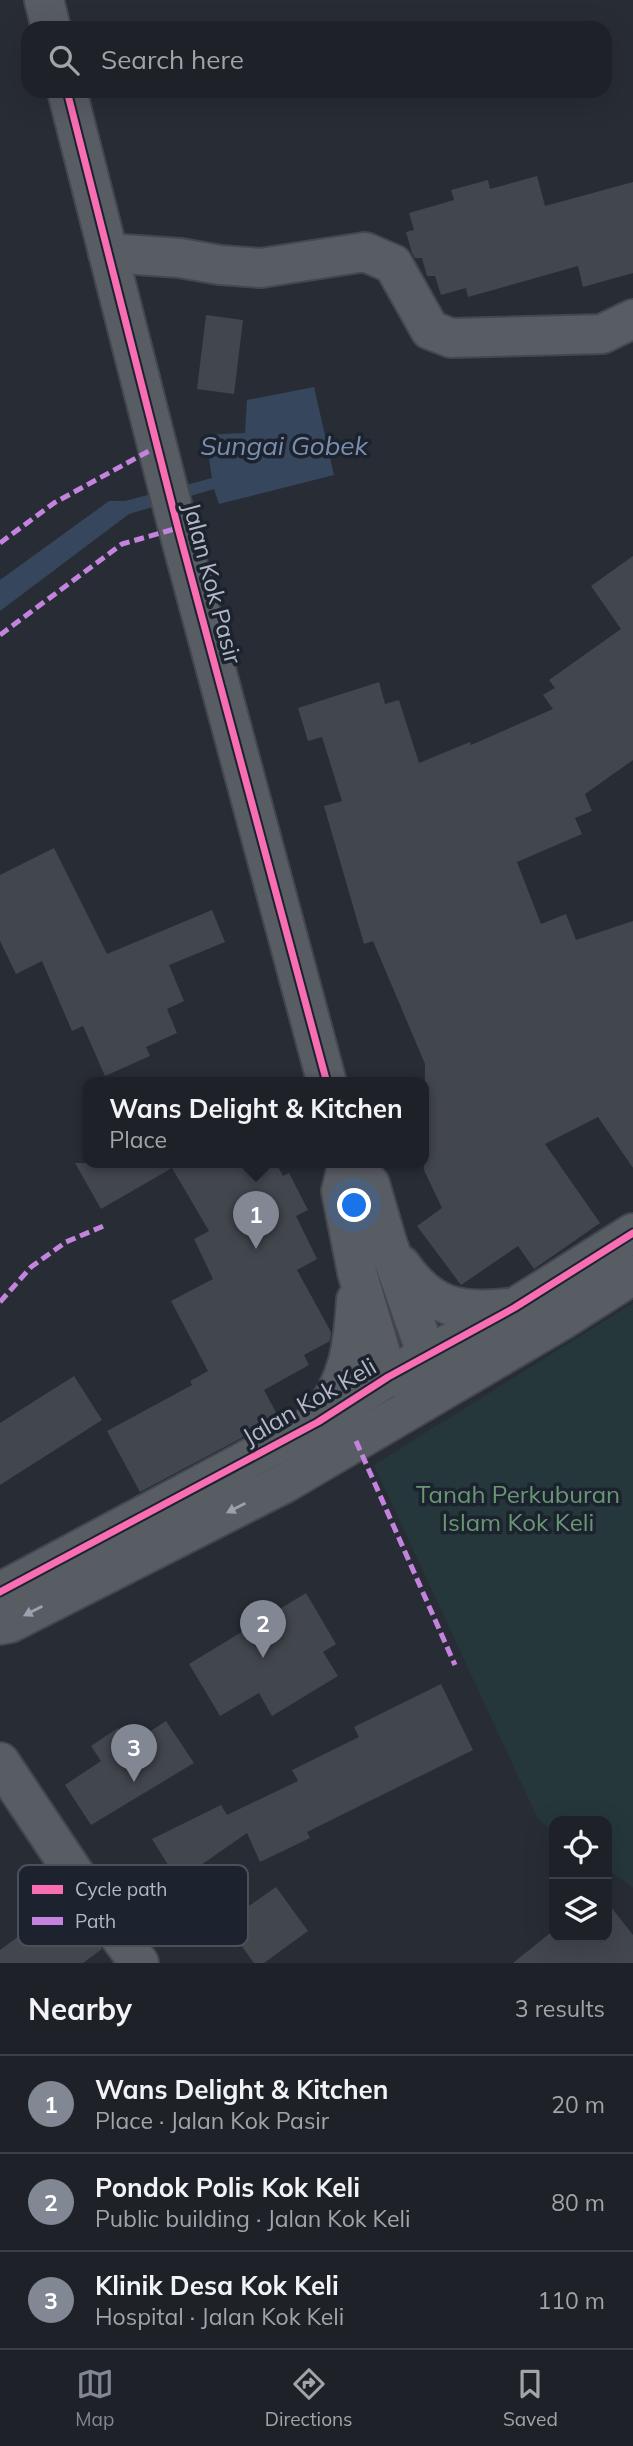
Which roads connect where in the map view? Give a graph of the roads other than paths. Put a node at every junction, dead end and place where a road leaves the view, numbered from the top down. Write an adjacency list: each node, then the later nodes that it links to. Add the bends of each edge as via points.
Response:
1 (44, 0): 2 (street)
2 (49, 21)
3 (69, 98): 4 (street, Jalan Kok Pasir)
4 (108, 253): 5 (street, via 261,268 365,252 393,264 430,330 451,338 602,334); 6 (street, Jalan Kok Pasir)
5 (633, 318)
6 (325, 1077)
7 (347, 1168): 11 (street, via 341,1191)
8 (352, 1168): 10 (street, via 370,1184)
9 (633, 1233): 13 (street, Jalan Kok Keli)
10 (387, 1242): 13 (street, via 411,1279 443,1304 458,1310); 15 (street)
11 (358, 1272): 15 (street); 16 (street, via 351,1355)
12 (633, 1275): 14 (street)
13 (514, 1308): 15 (street, Jalan Kok Keli)
14 (562, 1320): 15 (street, via 516,1328 428,1374); 17 (street)
15 (409, 1371): 16 (street, Jalan Kok Keli); 17 (street, via 404,1390 300,1459)
16 (318, 1422): 18 (street, Jalan Kok Keli)
17 (285, 1483): 19 (street, one-way to 19)
18 (0, 1592)
19 (0, 1625)
20 (0, 1762): 21 (street)
21 (69, 1865)
22 (127, 1946): 23 (street)
23 (139, 1963)

